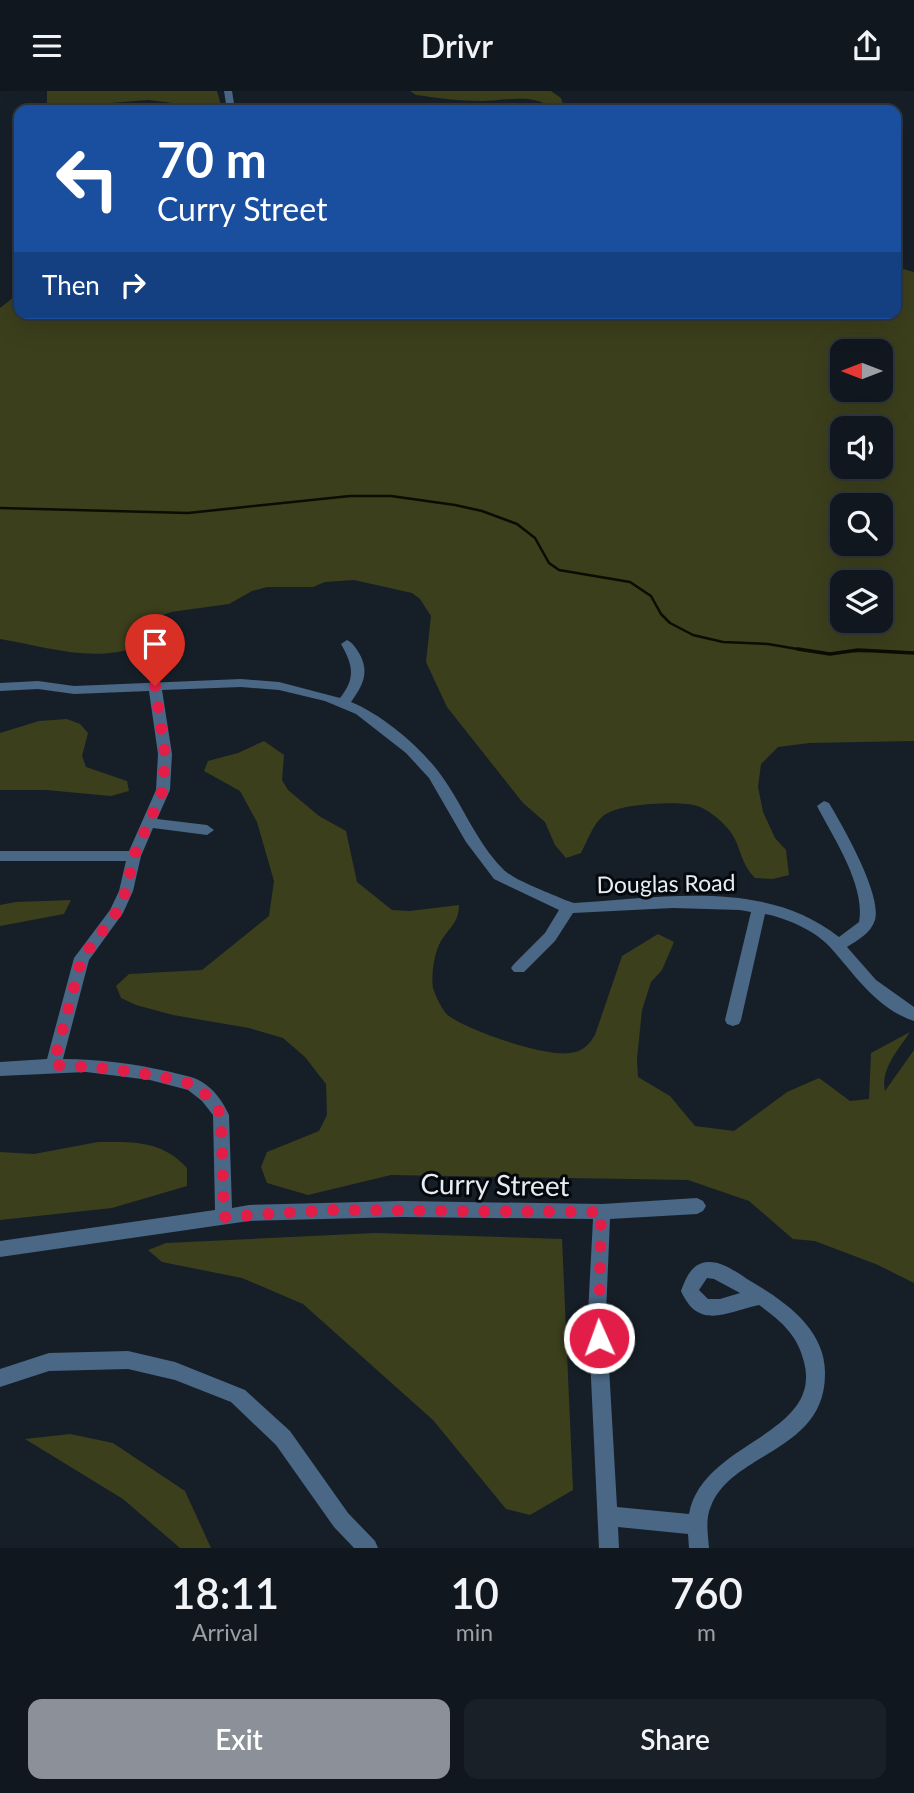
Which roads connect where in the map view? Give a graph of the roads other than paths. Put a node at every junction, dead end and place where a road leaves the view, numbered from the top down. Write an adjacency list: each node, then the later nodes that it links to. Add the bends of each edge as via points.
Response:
1 (347, 644): 4 (street, via 360,671)
2 (155, 686): 3 (street); 4 (street, via 241,683 300,691); 6 (street, via 165,754 163,790)
3 (0, 687)
4 (342, 704): 10 (street, via 361,711 411,750 434,775 499,875)
5 (824, 806): 12 (street, via 867,894 869,911 859,932)
6 (150, 823): 7 (street); 9 (street)
7 (207, 830)
8 (0, 856): 9 (street)
9 (134, 856): 16 (street, via 116,913 82,958)
10 (569, 907): 11 (street, Douglas Road, via 718,901); 13 (street, via 550,937)
11 (759, 908): 12 (street, Douglas Road, via 792,919); 15 (street)
12 (837, 946): 14 (street, via 875,988)
13 (519, 968)
14 (914, 1015)
15 (733, 1020)
16 (53, 1065): 17 (street); 20 (street, via 145,1072 195,1085 221,1115)
17 (0, 1069)
18 (697, 1206): 19 (street, Curry Street)
19 (601, 1212): 20 (street, Curry Street, via 360,1209); 24 (street, via 597,1314)
20 (224, 1217): 21 (street, Curry Street)
21 (0, 1249)
22 (758, 1297): 25 (street, via 785,1313 806,1339 816,1372 812,1401 797,1422 720,1478 703,1499)
23 (0, 1378): 26 (street, via 50,1362 128,1360 175,1371 238,1396 284,1438 341,1520)
24 (608, 1516): 25 (street); 27 (street)
25 (697, 1525): 28 (street)
26 (368, 1548)
27 (609, 1548)
28 (699, 1548)

